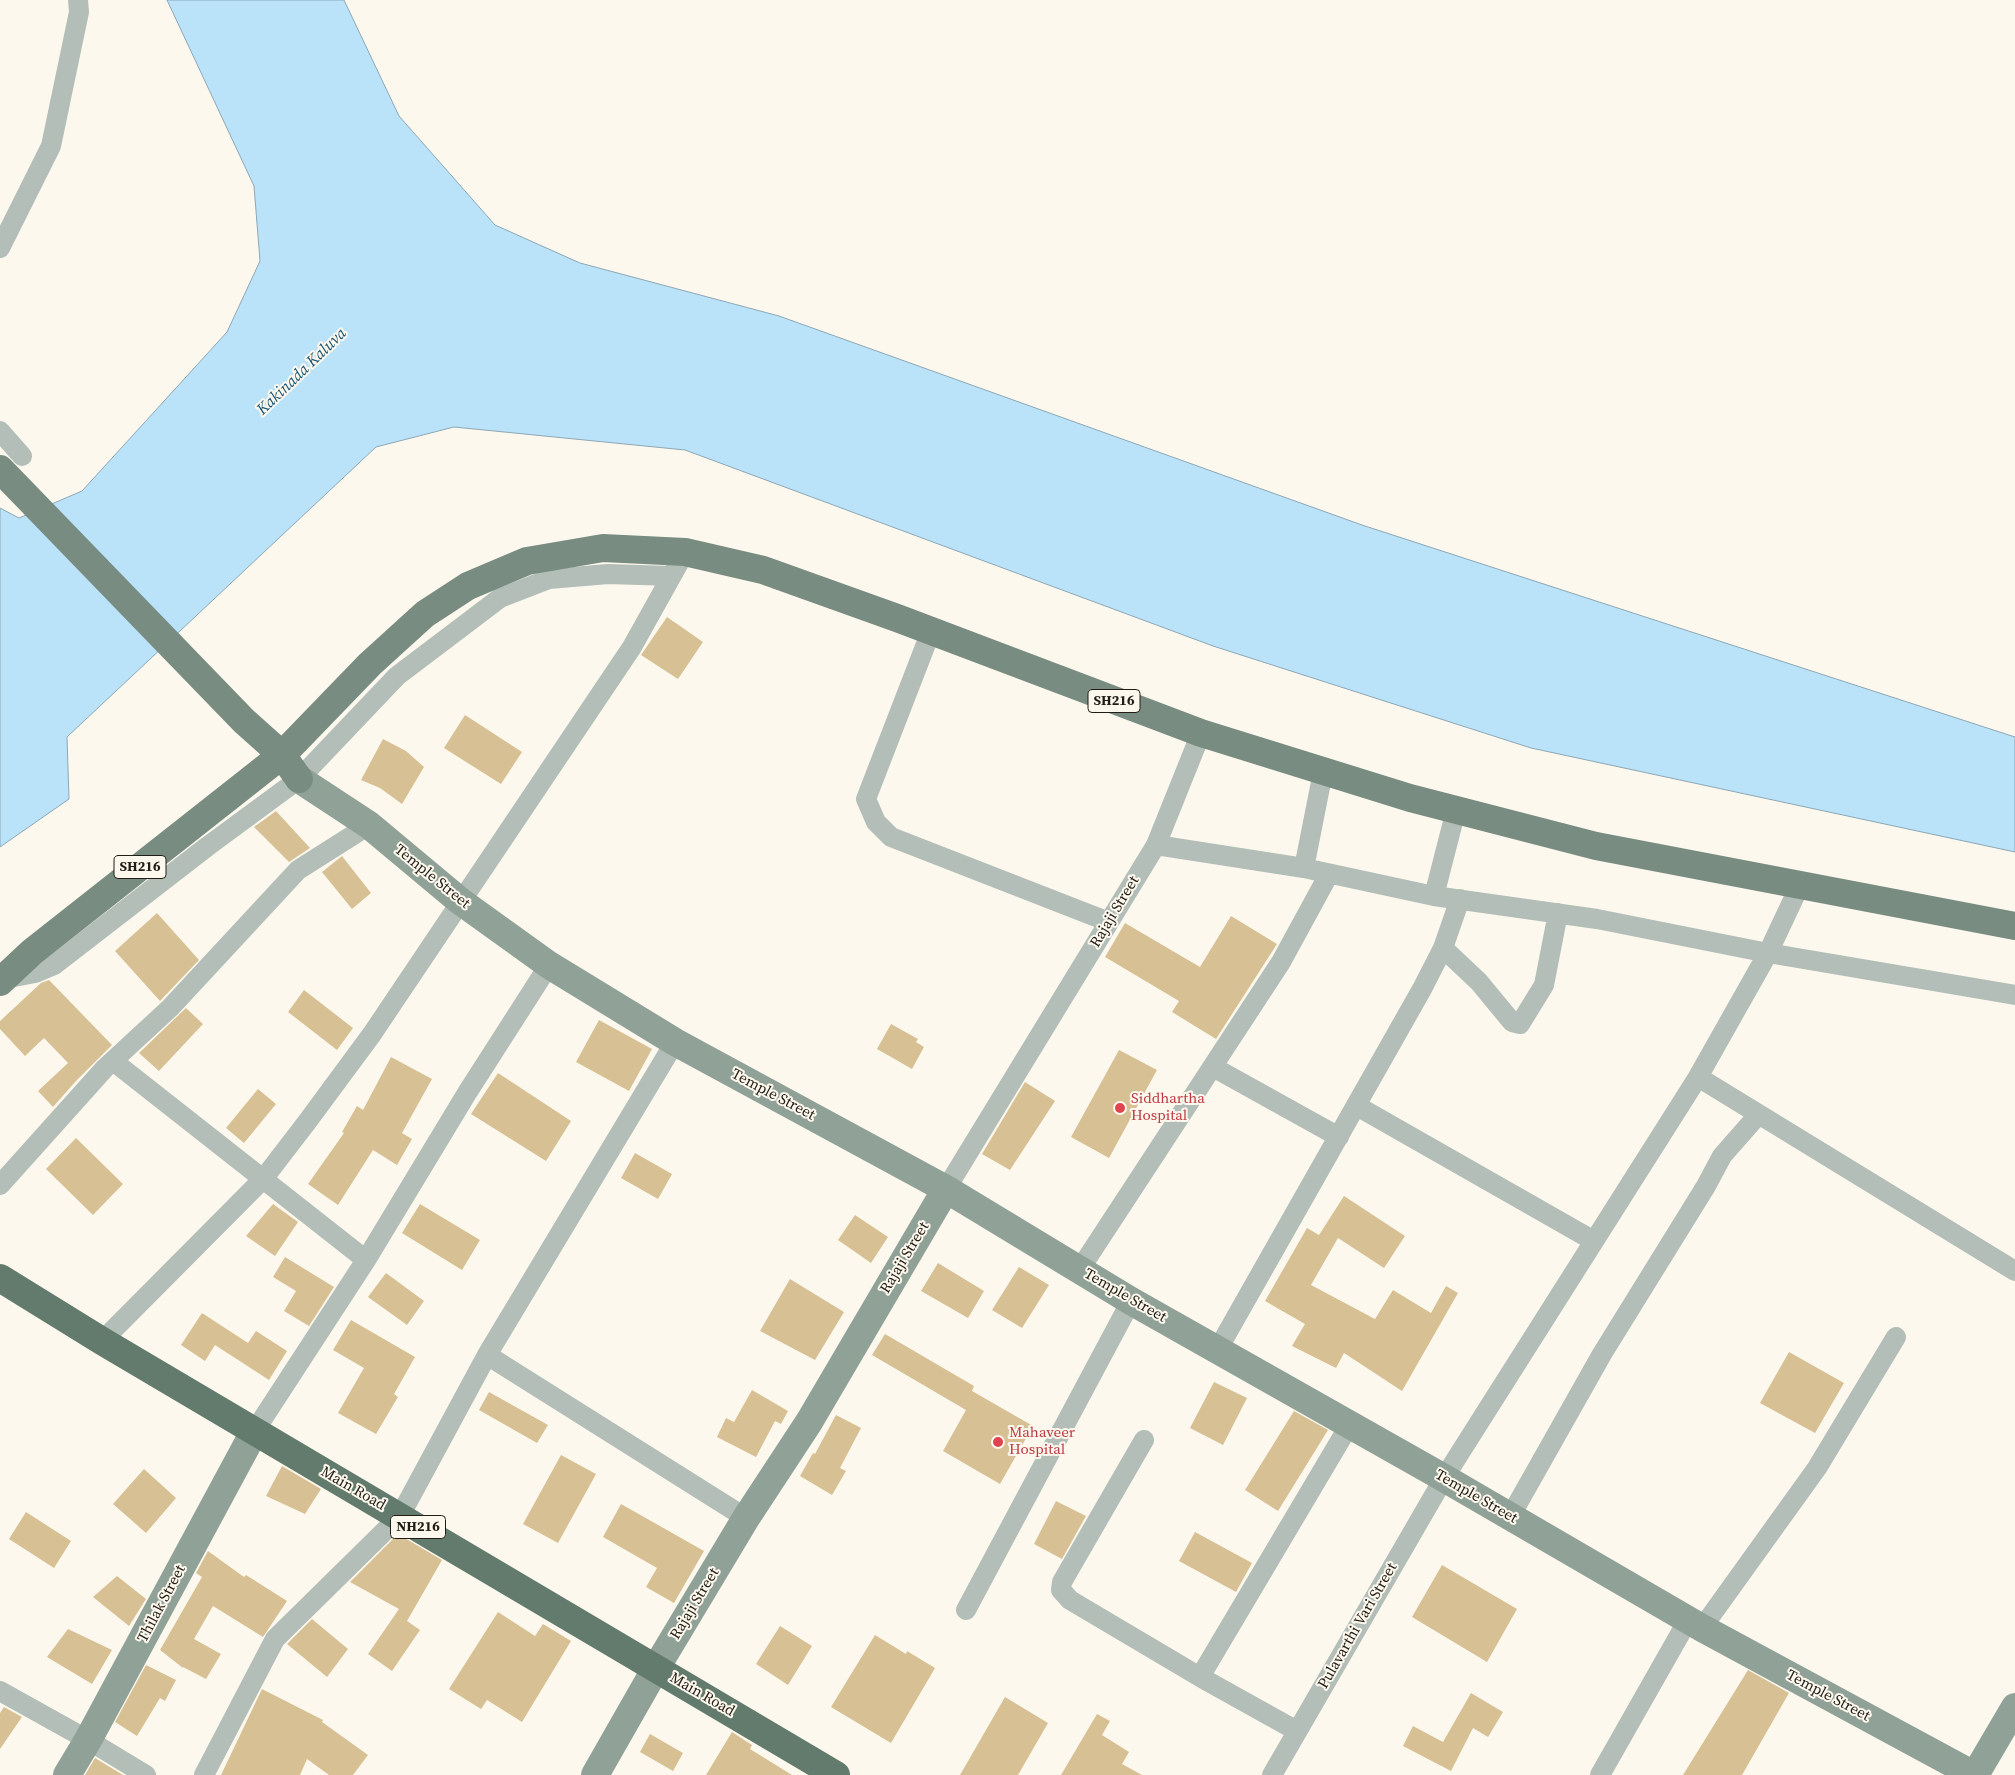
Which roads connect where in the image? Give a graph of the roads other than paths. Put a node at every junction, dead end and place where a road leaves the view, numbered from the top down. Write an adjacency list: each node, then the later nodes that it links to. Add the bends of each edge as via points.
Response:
1 (78, 0): 2 (street, via 79,12 51,146)
2 (0, 248)
3 (0, 432): 4 (street)
4 (11, 462): 9 (main road, via 244,721)
5 (685, 552): 6 (street); 7 (main road, SH216, via 763,570); 9 (main road, SH216, via 603,548 527,561 468,586 418,620 370,664)
6 (672, 576): 11 (street, via 608,574 549,579 500,598 397,676); 20 (street, via 632,647)
7 (930, 631): 8 (main road, SH216); 22 (street, via 866,799 876,822 891,838)
8 (1201, 734): 10 (main road, SH216); 14 (street, Rajaji Street)
9 (282, 755): 11 (main road); 27 (main road, SH216, via 32,952)
10 (1323, 772): 12 (main road, SH216); 15 (street)
11 (299, 779): 13 (street, Temple Street); 27 (street, via 54,966)
12 (1456, 810): 17 (main road, SH216, via 1596,846); 18 (street)
13 (369, 826): 20 (street, Temple Street); 30 (street, via 298,870 170,1008)
14 (1156, 845): 15 (street); 22 (street, Rajaji Street)
15 (1304, 868): 16 (street)
16 (1330, 874): 18 (street); 31 (street, via 1281,962)
17 (1800, 885): 23 (main road, SH216); 25 (street, Pulavarthi Vari Street)
18 (1434, 896): 19 (street)
19 (1460, 899): 21 (street); 24 (street)
20 (460, 901): 26 (street, Temple Street); 36 (street, via 372,1034)
21 (1558, 913): 24 (street, via 1544,985 1520,1024 1512,1022 1479,982); 25 (street)
22 (1109, 922): 38 (street, Rajaji Street)
23 (2015, 926)
24 (1443, 948): 33 (street)
25 (1768, 953): 28 (street); 32 (street, Pulavarthi Vari Street)
26 (549, 965): 29 (street, Temple Street); 40 (street)
27 (2, 980)
28 (2015, 995)
29 (676, 1042): 38 (street, Temple Street); 48 (street)
30 (113, 1061): 36 (street); 37 (street)
31 (1213, 1067): 35 (street); 41 (street)
32 (1698, 1077): 34 (street); 39 (street, Pulavarthi Vari Street)
33 (1357, 1106): 35 (street); 39 (street)
34 (1758, 1115): 42 (street); 54 (street, via 1722,1156 1602,1354)
35 (1340, 1137): 47 (street)
36 (264, 1178): 40 (street); 46 (street)
37 (0, 1185)
38 (946, 1189): 41 (street, Temple Street); 55 (street, Rajaji Street, via 809,1422)
39 (1594, 1241): 52 (street, Pulavarthi Vari Street)
40 (366, 1260): 50 (street)
41 (1080, 1269): 44 (street, Temple Street)
42 (2015, 1271)
43 (0, 1278): 46 (highway, Main Road / NH216)
44 (1131, 1301): 47 (street, Temple Street); 56 (street)
45 (1896, 1337): 57 (street, via 1817,1468)
46 (102, 1341): 50 (highway, Main Road / NH216)
47 (1218, 1349): 49 (street, Temple Street)
48 (487, 1355): 53 (street); 55 (street)
49 (1350, 1424): 52 (street, Temple Street); 59 (street)
50 (254, 1432): 53 (highway, Main Road / NH216); 63 (street, Thilak Street)
51 (1144, 1440): 59 (street, via 1062,1582 1061,1590 1070,1600)
52 (1444, 1478): 54 (street, Temple Street); 62 (street, Pulavarthi Vari Street)
53 (400, 1516): 58 (highway, Main Road / NH216); 66 (street, via 275,1639)
54 (1510, 1517): 57 (street, Temple Street)
55 (746, 1518): 58 (street, Rajaji Street)
56 (966, 1610)
57 (1695, 1624): 70 (street); 71 (street, Temple Street)
58 (656, 1668): 67 (street, Rajaji Street); 68 (highway, Main Road / NH216)
59 (1200, 1677): 62 (street)
60 (0, 1691): 63 (street)
61 (2015, 1707): 71 (street)
62 (1297, 1731): 69 (street, Pulavarthi Vari Street)
63 (88, 1740): 64 (street, Thilak Street); 65 (street)
64 (67, 1775)
65 (146, 1775)
66 (204, 1775)
67 (595, 1775)
68 (836, 1775)
69 (1272, 1775)
70 (1600, 1775)
71 (1975, 1775)

